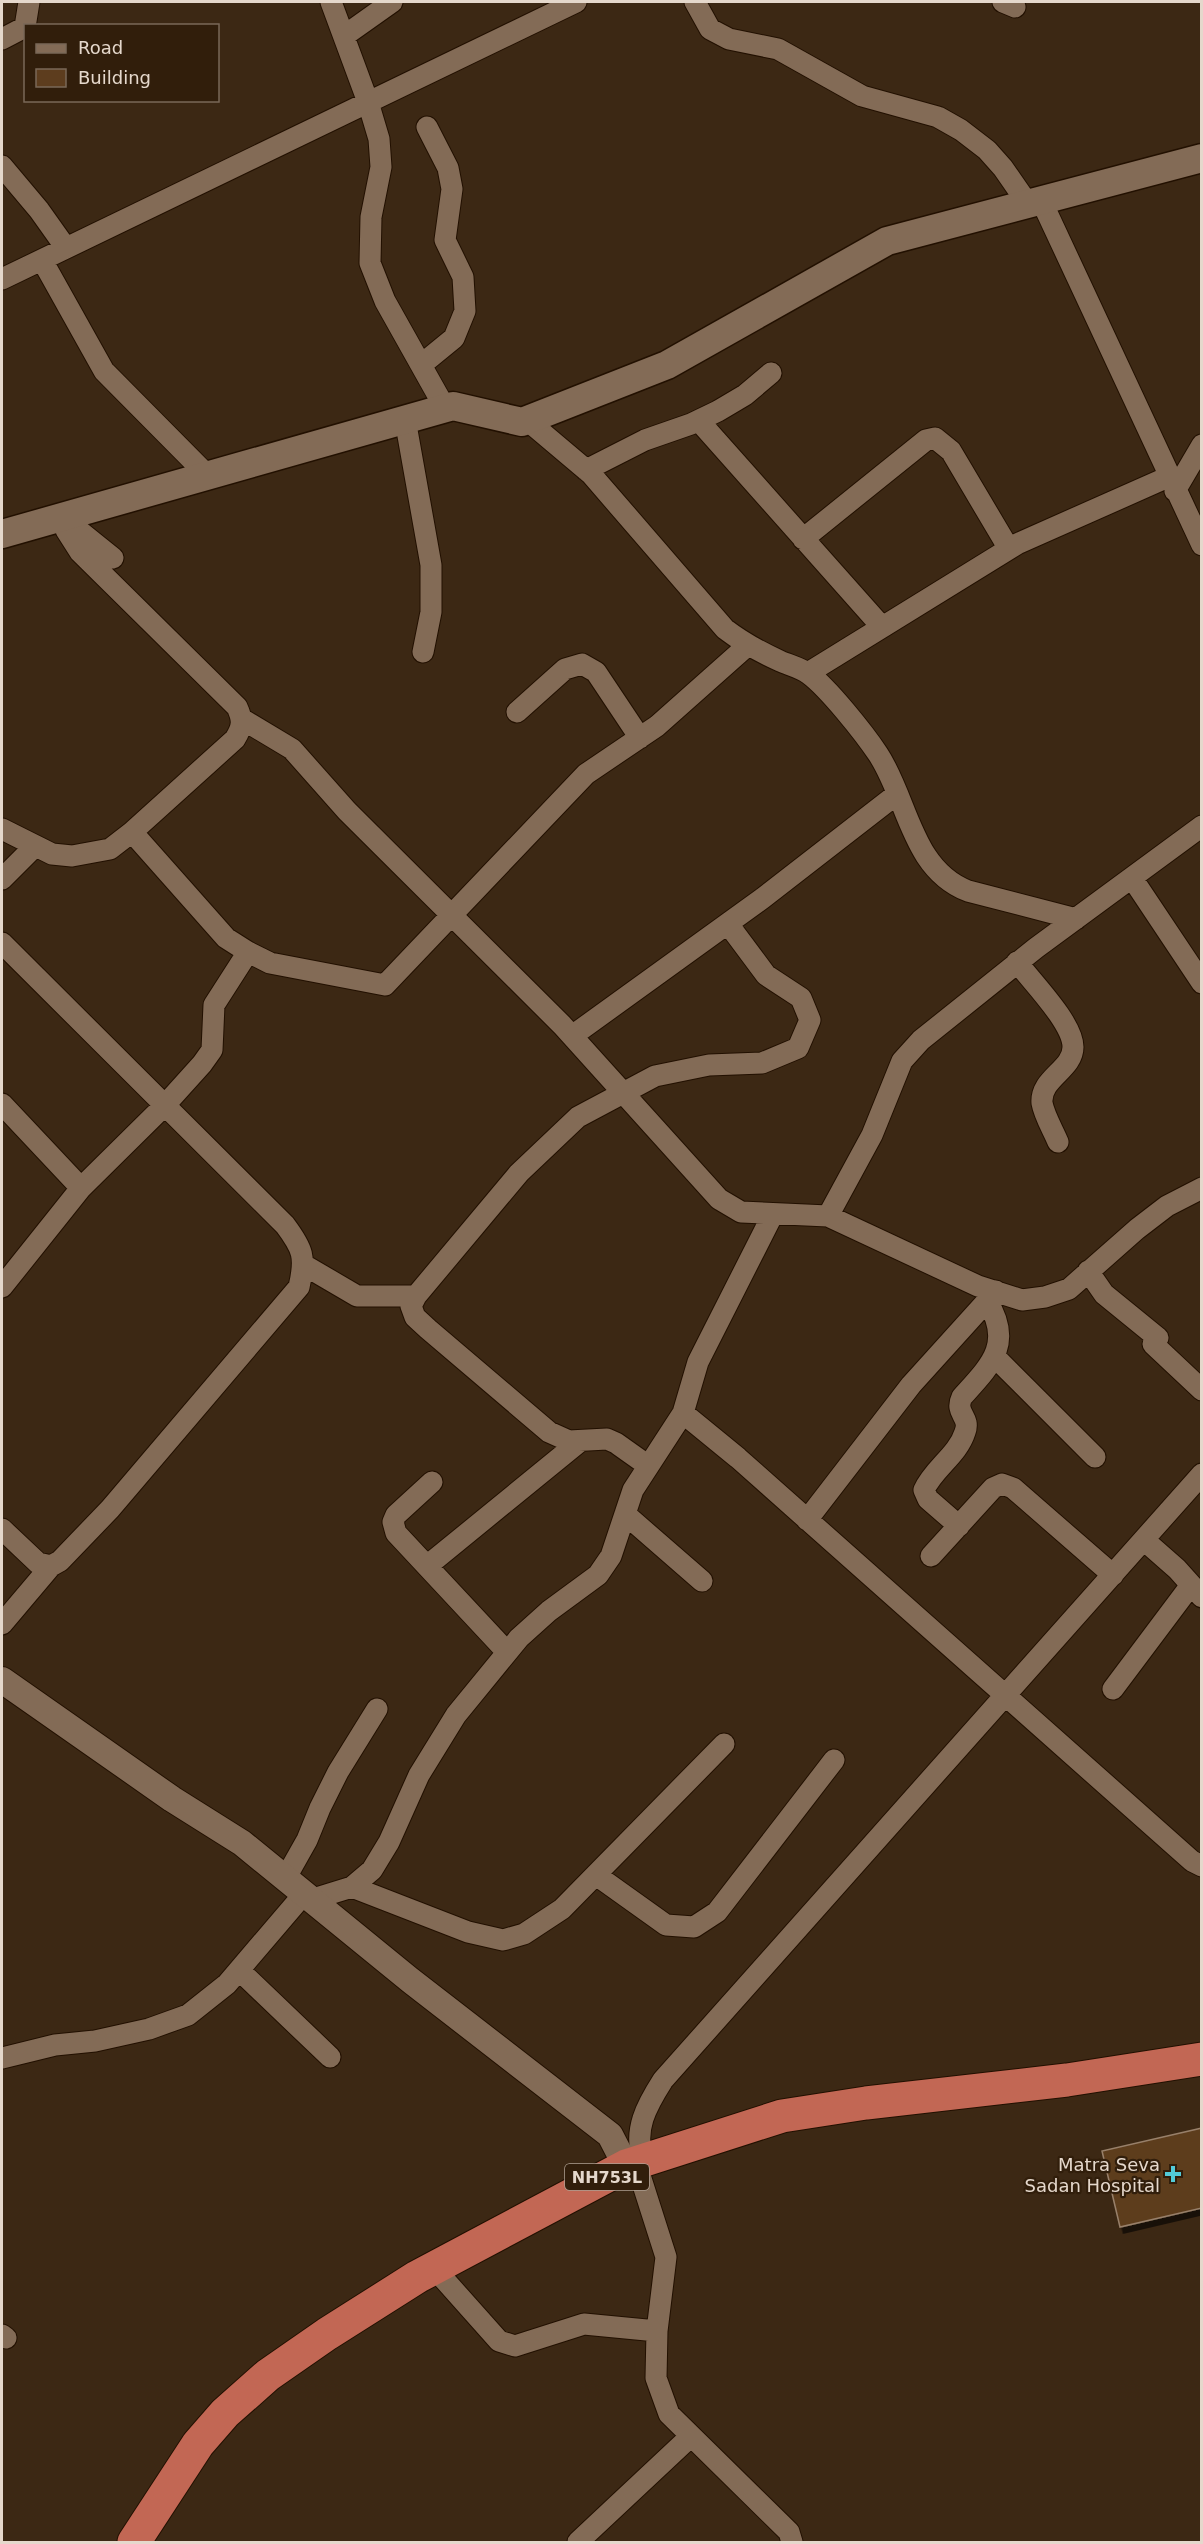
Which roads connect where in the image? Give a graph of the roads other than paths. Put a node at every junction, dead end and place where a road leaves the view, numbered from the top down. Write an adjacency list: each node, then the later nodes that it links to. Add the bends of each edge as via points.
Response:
1 (29, 2): 6 (street)
2 (331, 2): 8 (street)
3 (392, 2): 8 (street)
4 (576, 2): 10 (street)
5 (695, 2): 14 (street, via 710,29 729,39 778,49 862,96 938,117 961,130 987,150)
6 (25, 24)
7 (24, 27): 9 (street)
8 (344, 36): 10 (street)
9 (2, 39)
10 (368, 102): 15 (street); 18 (street, via 379,140 381,167 371,217 370,263 385,301)
11 (427, 127): 18 (street, via 448,168 452,189 445,240 463,278 465,311 454,338)
12 (1202, 158): 14 (main road)
13 (2, 166): 15 (street)
14 (1035, 202): 22 (main road, via 887,241 668,365); 27 (street)
15 (66, 248): 16 (street)
16 (42, 260): 17 (street); 26 (street, via 104,370)
17 (2, 279)
18 (421, 365): 20 (street)
19 (771, 373): 23 (street, via 745,395)
20 (445, 408): 21 (main road); 22 (main road, via 453,406)
21 (405, 419): 26 (main road); 36 (street, via 431,565 431,612)
22 (527, 420): 25 (street)
23 (699, 421): 25 (street, via 645,440); 30 (street)
24 (1202, 445): 27 (street)
25 (586, 470): 35 (street, via 724,629)
26 (207, 475): 28 (main road)
27 (1171, 484): 31 (street); 32 (street)
28 (62, 516): 29 (main road); 33 (street); 39 (street, via 80,552 237,707)
29 (2, 534)
30 (803, 539): 32 (street, via 926,440 935,438 951,451); 34 (street)
31 (1202, 545)
32 (1010, 549): 34 (street)
33 (113, 558)
34 (882, 627): 37 (street)
35 (747, 646): 37 (street); 40 (street)
36 (423, 651)
37 (808, 673): 41 (street, via 878,754)
38 (518, 712): 40 (street, via 565,669 582,664 596,672)
39 (242, 719): 44 (street, via 235,739); 48 (street, via 292,749 347,811)
40 (640, 738): 48 (street, via 586,774)
41 (897, 794): 49 (street, via 916,840 938,873 952,885); 50 (street)
42 (1202, 826): 46 (street)
43 (2, 829): 45 (street)
44 (132, 832): 45 (street, via 119,844 72,856); 52 (street, via 226,938)
45 (34, 847): 47 (street)
46 (1132, 878): 49 (street); 54 (street)
47 (2, 879)
48 (451, 914): 52 (street, via 385,985 270,963); 55 (street)
49 (1076, 919): 53 (street)
50 (728, 924): 55 (street); 56 (street, via 766,975 801,998 810,1020 798,1048 762,1063 709,1065 656,1076)
51 (2, 943): 58 (street)
52 (248, 952): 58 (street, via 214,1005 212,1050)
53 (1017, 962): 59 (street, via 1069,1031 1073,1047 1070,1058 1043,1093 1042,1104); 63 (street, via 921,1040 902,1061 872,1135)
54 (1202, 983)
55 (572, 1036): 56 (street)
56 (623, 1093): 62 (street, via 719,1199 741,1212); 67 (street, via 578,1117 519,1173)
57 (2, 1104): 60 (street)
58 (165, 1105): 60 (street); 64 (street, via 285,1225 300,1245)
59 (1058, 1142)
60 (81, 1188): 66 (street)
61 (1202, 1188): 65 (street, via 1167,1206)
62 (773, 1214): 63 (street); 71 (street, via 698,1362)
63 (828, 1216): 68 (street)
64 (304, 1265): 67 (street, via 357,1296); 83 (street, via 299,1287 80,1543)
65 (1088, 1271): 68 (street, via 1069,1289 1045,1297 1022,1300); 70 (street, via 1104,1294)
66 (2, 1287)
67 (416, 1296): 72 (street, via 411,1306 415,1317 428,1329 549,1432)
68 (991, 1296): 69 (street, via 1000,1344); 78 (street, via 911,1385)
69 (995, 1357): 73 (street); 79 (street, via 958,1404 967,1429 924,1490 928,1499)
70 (1202, 1390)
71 (683, 1413): 74 (street); 78 (street)
72 (579, 1442): 74 (street, via 607,1439); 84 (street)
73 (1095, 1458)
74 (647, 1466): 77 (street)
75 (1202, 1474): 81 (street)
76 (432, 1482): 84 (street, via 393,1522 396,1533)
77 (625, 1514): 86 (street); 89 (street, via 611,1556 598,1575 549,1611)
78 (807, 1520): 92 (street)
79 (959, 1526): 82 (street); 85 (street, via 993,1488 1002,1484 1012,1488)
80 (2, 1529): 83 (street, via 38,1563)
81 (1144, 1540): 85 (street); 87 (street)
82 (931, 1556)
83 (51, 1566): 88 (street)
84 (427, 1566): 89 (street)
85 (1113, 1575): 92 (street)
86 (702, 1581)
87 (1196, 1591): 91 (street)
88 (2, 1624)
89 (507, 1652): 98 (street, via 456,1715 419,1775 389,1842 372,1870)
90 (2, 1680): 99 (street, via 242,1843)
91 (1113, 1689)
92 (1006, 1696): 96 (street); 104 (street, via 663,2080 644,2113)
93 (377, 1709): 99 (street, via 320,1808 307,1840)
94 (724, 1744): 97 (street)
95 (834, 1760): 97 (street, via 717,1912 694,1927 666,1925)
96 (1202, 1866)
97 (596, 1875): 98 (street, via 562,1909 524,1934 503,1940 468,1932)
98 (352, 1887): 99 (street)
99 (299, 1891): 100 (street); 104 (street, via 610,2135)
100 (239, 1970): 101 (street); 102 (street, via 188,2015 149,2029)
101 (330, 2057)
102 (2, 2058)
103 (1202, 2059): 104 (highway, NH753L, via 782,2116)
104 (635, 2164): 105 (highway, NH753L); 106 (street, via 666,2257)
105 (434, 2268): 106 (street, via 499,2341 515,2346 584,2324); 108 (highway, NH753L, via 327,2334 268,2375 225,2413 198,2444)
106 (657, 2331): 107 (street, via 656,2378 669,2414)
107 (690, 2437): 109 (street); 110 (street, via 789,2532)
108 (134, 2542)
109 (578, 2542)
110 (792, 2542)

